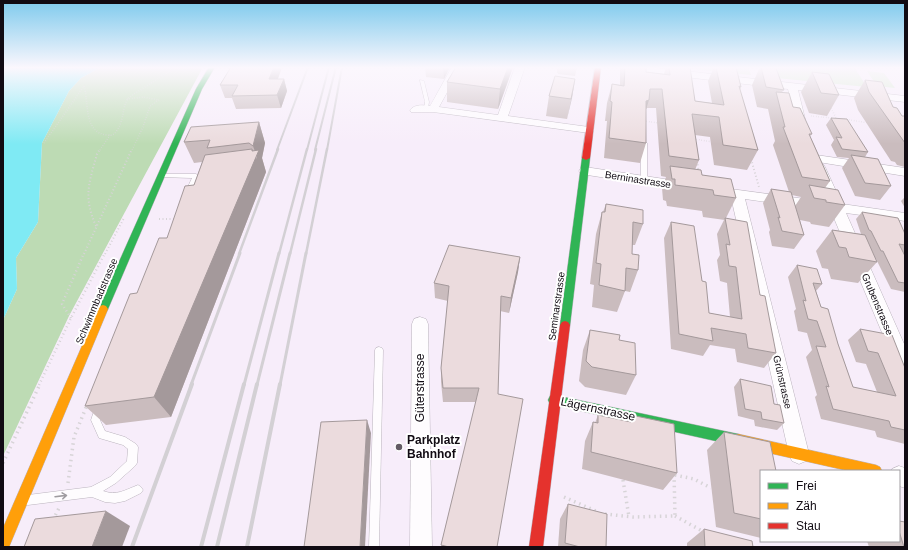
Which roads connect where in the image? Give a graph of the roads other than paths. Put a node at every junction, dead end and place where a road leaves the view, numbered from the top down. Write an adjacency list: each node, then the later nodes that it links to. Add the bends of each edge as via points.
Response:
1 (197, 93): 17 (street, Schwimmbadstrasse)
2 (425, 93): 9 (lane)
3 (440, 93): 9 (street)
4 (511, 93): 11 (street)
5 (594, 93): 13 (street, Seminarstrasse)
6 (794, 93): 14 (street, Grubenstrasse, via 798,114)
7 (853, 93): 8 (street)
8 (905, 99)
9 (430, 108): 10 (street); 11 (street)
10 (415, 110)
11 (502, 118): 13 (street)
12 (644, 121): 18 (lane)
13 (589, 130): 15 (street, Seminarstrasse)
14 (816, 159): 16 (street); 20 (street, Grubenstrasse)
15 (585, 171): 18 (street, Berninastrasse); 27 (street, Seminarstrasse)
16 (905, 172)
17 (161, 176): 22 (lane, via 199,175); 32 (street, Schwimmbadstrasse)
18 (644, 180): 19 (street, Berninastrasse)
19 (738, 194): 20 (street, Berninastrasse); 28 (street, Grünstrasse)
20 (836, 207): 21 (street, Berninastrasse); 25 (street, Grubenstrasse)
21 (905, 217)
22 (176, 219)
23 (420, 324): 35 (street, Güterstrasse)
24 (379, 350): 34 (lane)
25 (905, 366)
26 (102, 399): 31 (lane, via 94,420 102,435 125,441 133,447 132,463 113,480)
27 (554, 400): 28 (street, Lägernstrasse); 36 (street, Seminarstrasse)
28 (799, 454): 29 (street, Lägernstrasse)
29 (871, 470)
30 (138, 490): 31 (lane, via 126,497 109,499)
31 (92, 492): 32 (lane, one-way to 31)
32 (22, 501): 33 (street, Schwimmbadstrasse)
33 (3, 544)
34 (374, 547)
35 (421, 547)
36 (536, 547)

